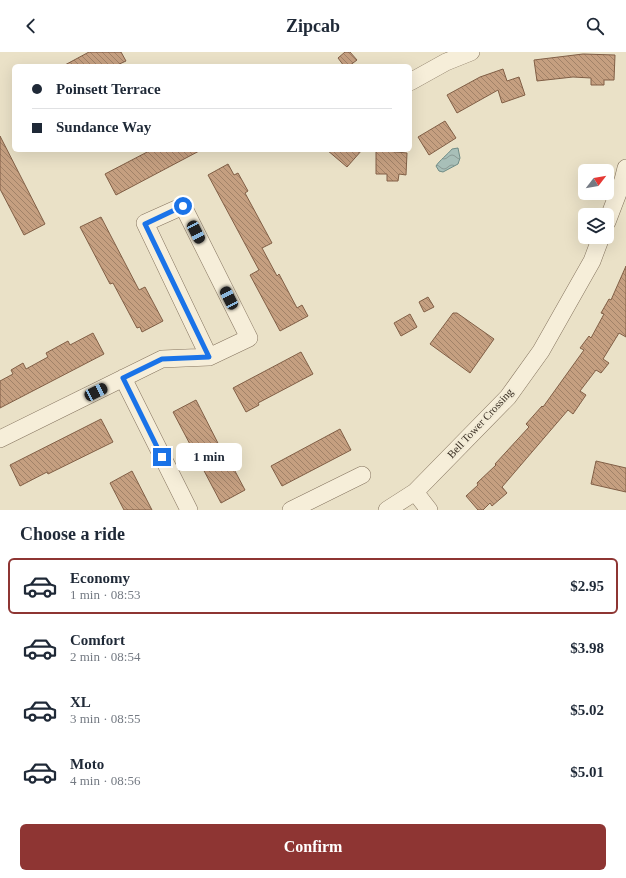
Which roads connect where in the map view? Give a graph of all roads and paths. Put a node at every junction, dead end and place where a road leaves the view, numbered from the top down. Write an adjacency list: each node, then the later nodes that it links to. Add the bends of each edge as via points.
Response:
1 (471, 52): 2 (street, via 446,62)
2 (412, 81)
3 (626, 168): 4 (street)
4 (612, 208)
5 (598, 244): 10 (street, Bell Tower Crossing, via 592,261 541,351 508,397)
6 (209, 357): 6 (street, via 145,224 183,206 250,338); 7 (street, via 162,359)
7 (123, 378): 8 (street); 11 (street)
8 (0, 439)
9 (362, 475): 12 (street)
10 (415, 492): 13 (street, Bell Tower Crossing); 14 (street)
11 (188, 510)
12 (291, 510)
13 (387, 510)
14 (429, 510)

